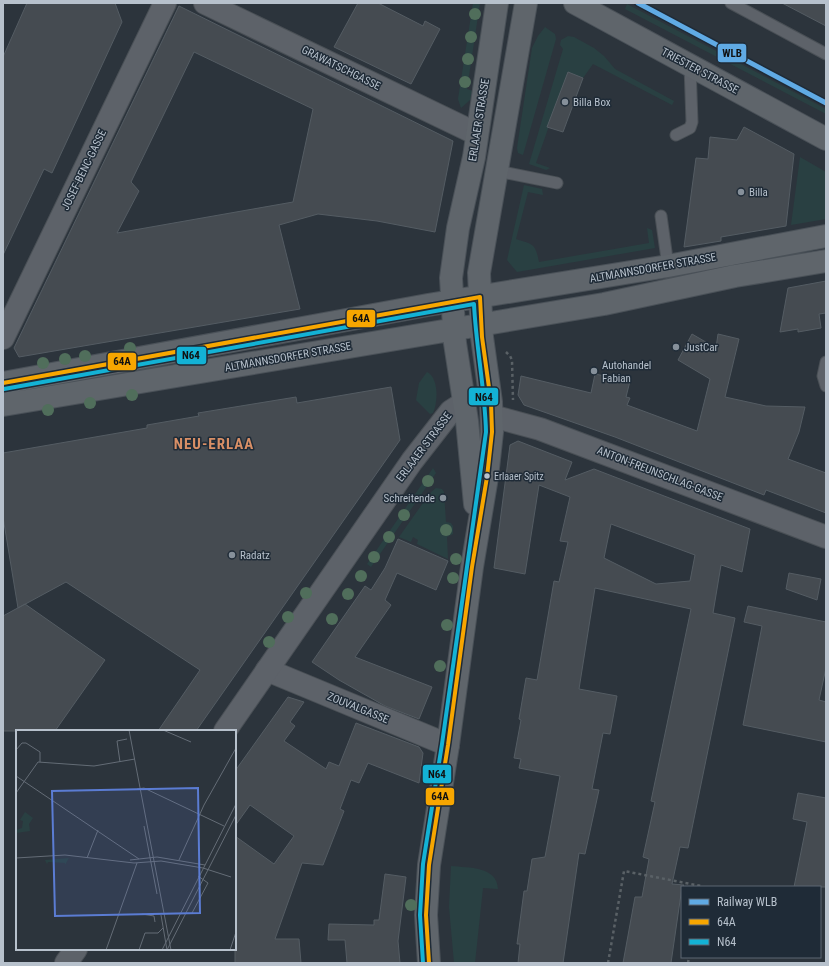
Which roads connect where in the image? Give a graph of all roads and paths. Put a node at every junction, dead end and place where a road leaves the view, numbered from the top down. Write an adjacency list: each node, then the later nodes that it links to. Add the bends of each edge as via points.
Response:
1 (165, 3): 19 (street, JOSEF-BENC-GASSE)
2 (204, 3): 9 (street, GRAWATSCHGASSE)
3 (497, 3): 9 (main road, ERLAAER STRASSE)
4 (526, 3): 12 (main road, ERLAAER STRASSE)
5 (731, 3): 7 (lane)
6 (584, 5): 8 (main road, TRIESTER STRASSE)
7 (826, 54)
8 (690, 66): 10 (lane, via 692,122 690,128); 11 (main road, TRIESTER STRASSE)
9 (477, 134): 18 (main road, ERLAAER STRASSE, via 451,278)
10 (676, 136)
11 (826, 139)
12 (497, 171): 13 (lane); 18 (main road, ERLAAER STRASSE, via 479,273)
13 (557, 183)
14 (661, 216): 17 (lane)
15 (826, 236): 17 (main road, ALTMANNSDORFER STRASSE)
16 (826, 261): 18 (main road, ALTMANNSDORFER STRASSE, via 735,276 618,302)
17 (668, 266): 18 (main road, ALTMANNSDORFER STRASSE)
18 (467, 313): 21 (main road, ALTMANNSDORFER STRASSE); 23 (main road, ERLAAER STRASSE); 24 (main road, ALTMANNSDORFER STRASSE); 25 (main road, ERLAAER STRASSE)
19 (3, 338)
20 (826, 362): 22 (lane, via 823,376)
21 (3, 383)
22 (826, 386)
23 (465, 402): 27 (main road, via 475,508); 28 (street, ERLAAER STRASSE, via 451,411 412,461)
24 (3, 405)
25 (492, 416): 26 (street, ANTON-FREUNSCHLAG-GASSE, via 540,429); 27 (main road, ERLAAER STRASSE, via 487,477)
26 (826, 537)
27 (475, 547): 30 (main road)
28 (267, 670): 29 (street, ERLAAER STRASSE); 30 (street, ZOUVALGASSE)
29 (226, 730)
30 (448, 745): 34 (main road, via 427,890)
31 (701, 886): 35 (path, via 624,871)
32 (75, 950): 33 (street)
33 (66, 963)
34 (429, 963)
35 (608, 963)

